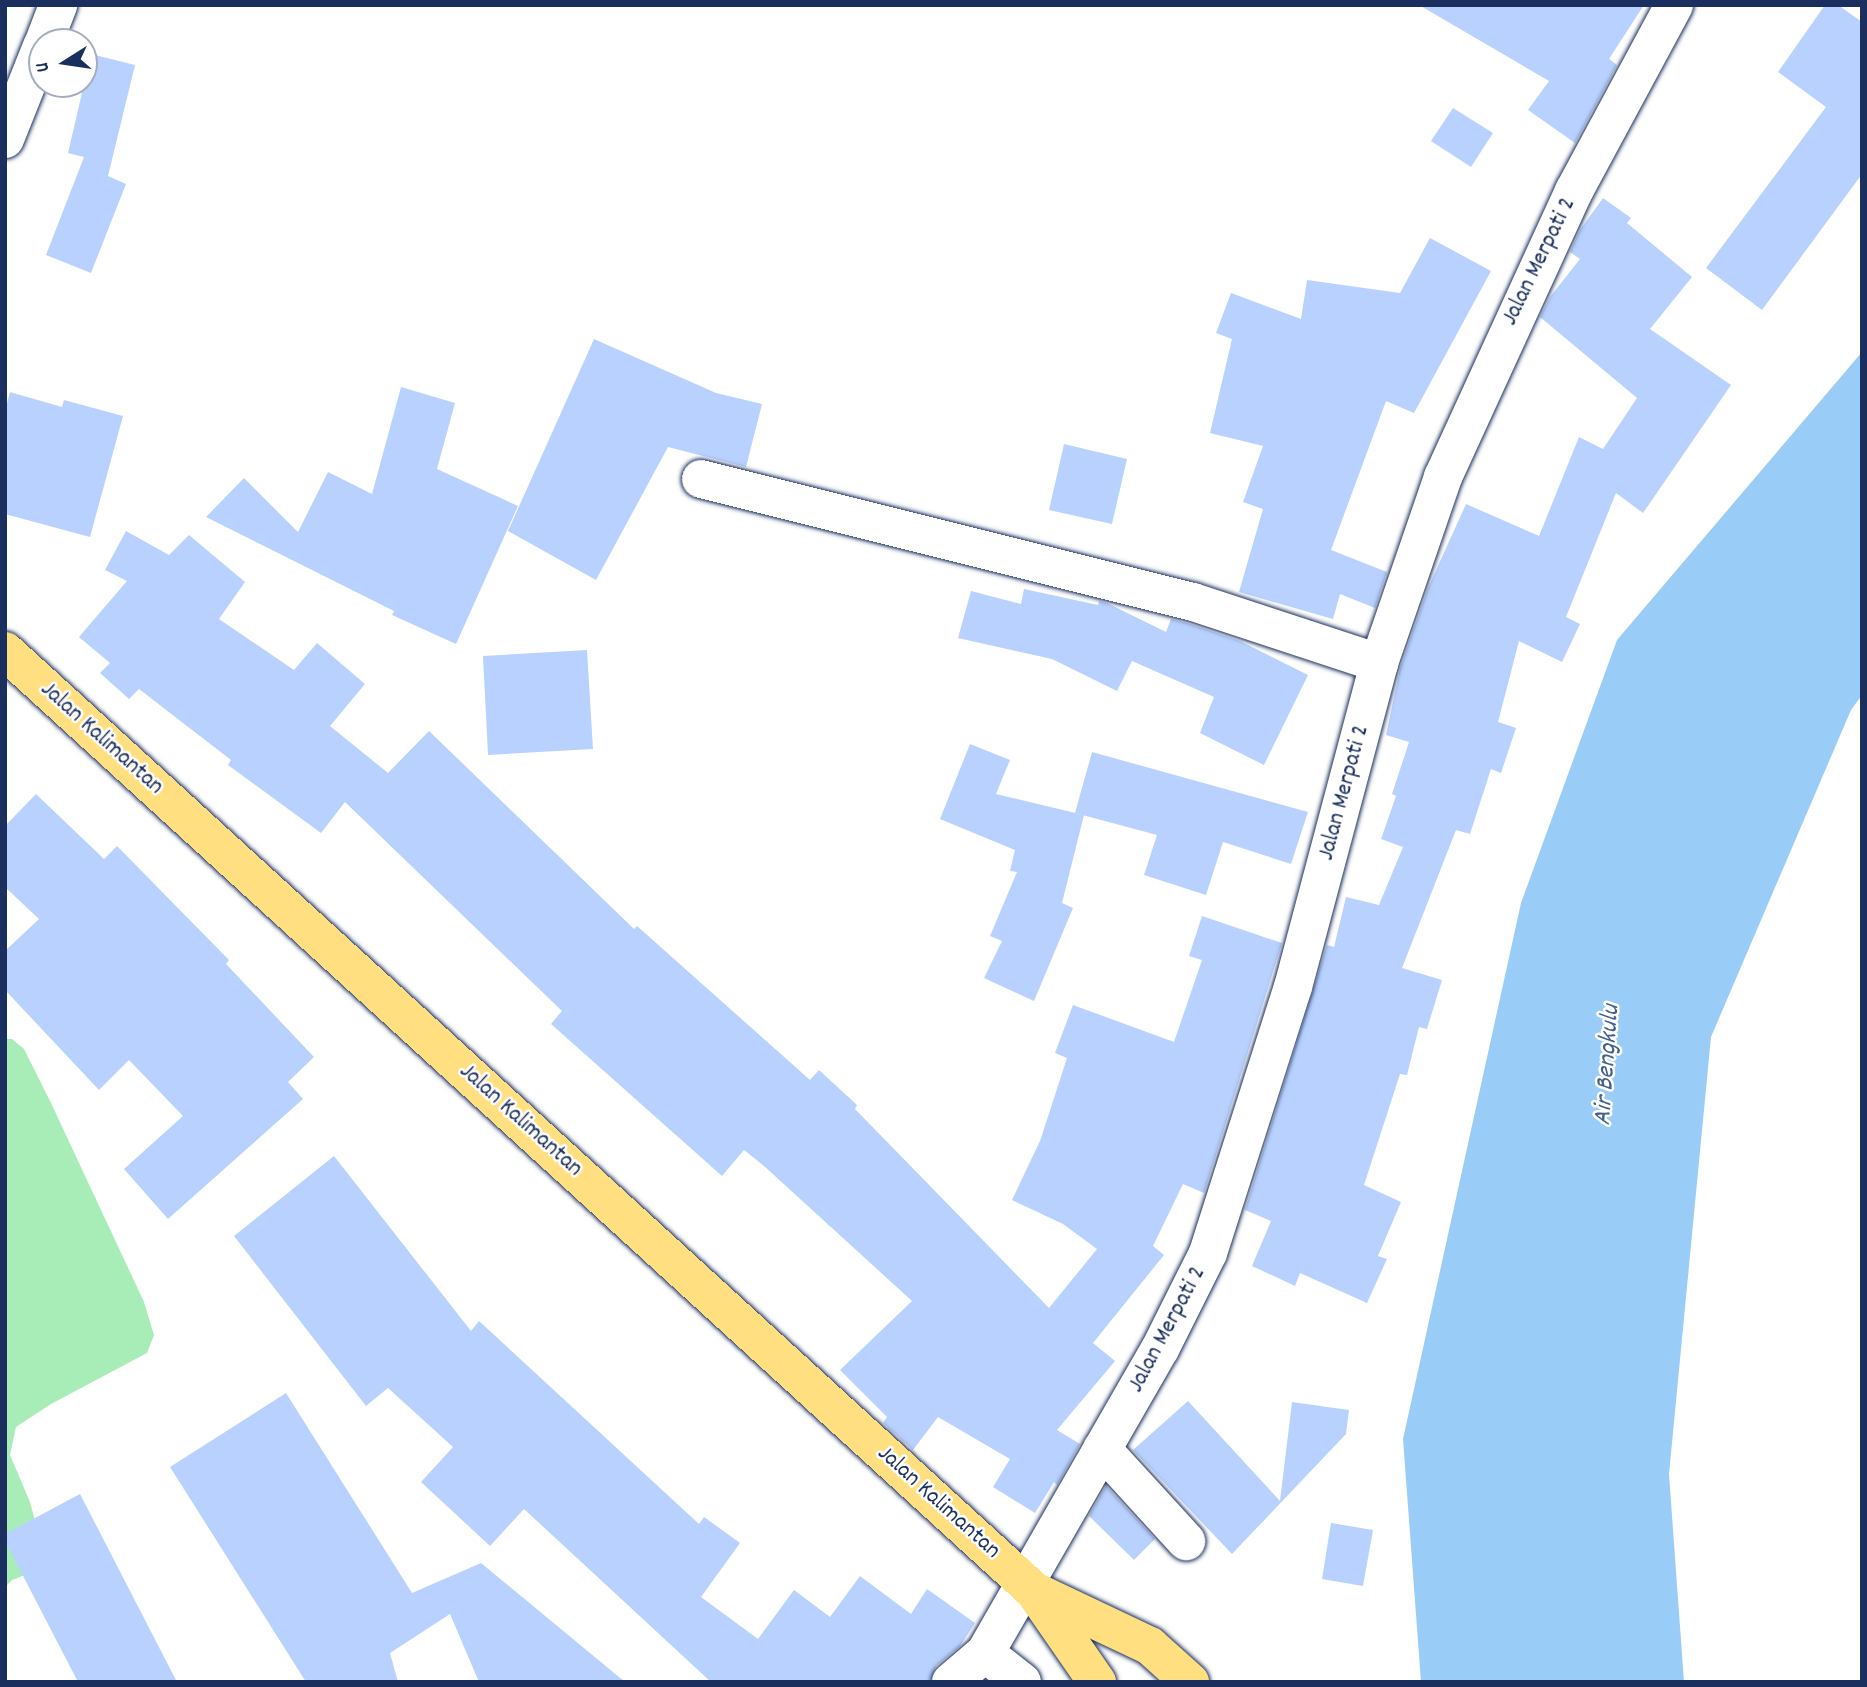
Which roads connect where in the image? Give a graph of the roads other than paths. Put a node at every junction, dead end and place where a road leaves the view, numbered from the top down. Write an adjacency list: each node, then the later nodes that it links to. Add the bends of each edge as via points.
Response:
1 (58, 5): 3 (street)
2 (1674, 5): 8 (street, Jalan Merpati 2, via 1574,191 1501,345 1443,477)
3 (49, 28)
4 (28, 82): 5 (street)
5 (5, 139)
6 (701, 479): 8 (street, via 1193,602)
7 (5, 651): 11 (main road, Jalan Kalimantan)
8 (1379, 663): 9 (street, Jalan Merpati 2, via 1293,987 1208,1253)
9 (1102, 1449): 10 (street); 11 (street, Jalan Merpati 2)
10 (1186, 1541)
11 (1030, 1587): 12 (street, Jalan Merpati 2); 15 (main road); 16 (main road, via 1150,1646)
12 (985, 1653): 13 (street, Jalan Merpati 2); 14 (street)
13 (951, 1682)
14 (1022, 1682)
15 (1097, 1682)
16 (1190, 1682)

